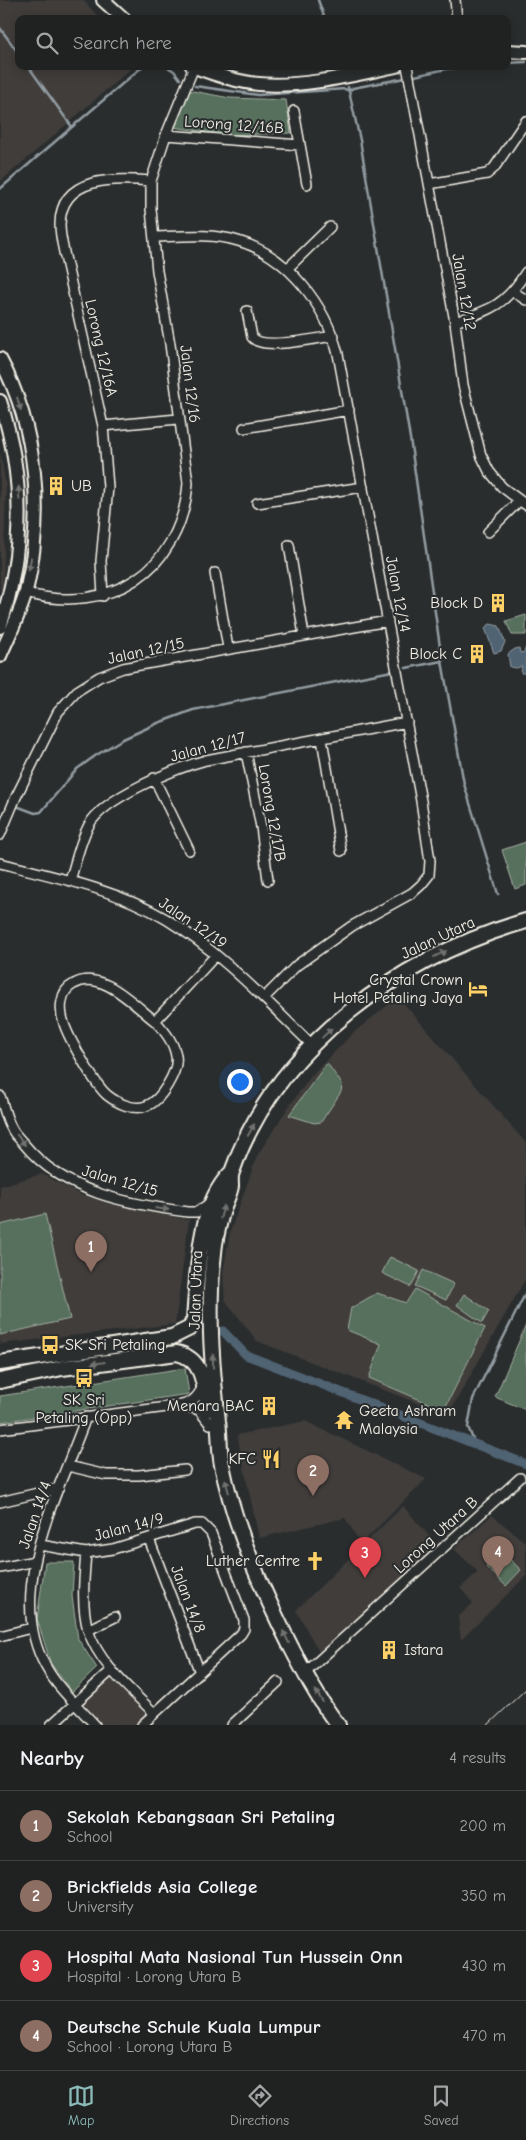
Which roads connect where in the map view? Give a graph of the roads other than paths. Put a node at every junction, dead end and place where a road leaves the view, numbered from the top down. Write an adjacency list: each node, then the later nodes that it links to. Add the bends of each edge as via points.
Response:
1 (103, 0): 3 (main road)
2 (455, 0): 4 (street)
3 (120, 15)
4 (457, 15)
5 (511, 52): 6 (main road)
6 (526, 52)
7 (192, 70): 13 (street, Jalan 12/16)
8 (201, 70): 9 (main road, via 266,84 297,83)
9 (373, 70)
10 (408, 70): 17 (street, Jalan 12/12)
11 (294, 111): 14 (street)
12 (526, 121): 17 (street, via 487,174)
13 (166, 136): 14 (street, Lorong 12/16B); 15 (street, Jalan 12/16)
14 (300, 145): 16 (street)
15 (151, 181): 19 (street, Jalan 12/16); 31 (street, Lorong 12/16A, via 131,179 89,183 70,196 60,218 64,252)
16 (307, 184)
17 (429, 184): 25 (street, Jalan 12/12)
18 (330, 227): 20 (street)
19 (154, 237): 20 (street, Jalan 12/14, via 204,235 239,241 268,255); 30 (street, Jalan 12/16)
20 (287, 269): 26 (street, Jalan 12/14, via 315,303)
21 (526, 272): 22 (street)
22 (512, 291): 23 (street); 25 (street, via 486,312)
23 (526, 300)
24 (247, 311): 26 (street, via 252,337 260,343)
25 (455, 322): 35 (street, Jalan 12/12, via 463,385 481,455 502,487)
26 (334, 336): 29 (street, Jalan 12/14)
27 (0, 359): 39 (main road, one-way to 39, via 17,396 33,462 36,512)
28 (0, 401): 42 (main road, one-way to 28, via 17,554 19,499 13,446)
29 (349, 410): 32 (street); 33 (street, Jalan 12/14)
30 (178, 420): 31 (street); 40 (street, Jalan 12/16, via 188,483 182,520 169,546 154,565)
31 (104, 426): 40 (street, Lorong 12/16A, via 108,487 101,561)
32 (244, 428)
33 (363, 486): 34 (street); 41 (street, Jalan 12/14)
34 (257, 503)
35 (522, 503): 36 (street)
36 (488, 532)
37 (288, 545): 43 (street)
38 (215, 573): 44 (street)
39 (26, 593): 40 (street, Jalan 12/16, via 64,600); 45 (main road)
40 (102, 596)
41 (388, 621): 43 (street, Jalan 12/15); 46 (street, Jalan 12/14)
42 (0, 627)
43 (304, 635): 44 (street, Jalan 12/15)
44 (228, 648): 50 (street, Jalan 12/15, via 123,668 99,677 77,691 54,719)
45 (0, 656)
46 (407, 722): 47 (street, Jalan 12/17); 58 (street, Jalan 12/14, via 430,861 429,875 412,893 352,926 297,965)
47 (322, 739): 48 (street, Jalan 12/17); 52 (street)
48 (246, 752): 49 (street, Jalan 12/17, via 184,766); 55 (street, Lorong 12/17B)
49 (154, 778): 51 (street); 54 (street, Jalan 12/17, via 98,813 88,825)
50 (0, 835)
51 (189, 850)
52 (341, 851)
53 (0, 864): 54 (street, Jalan 12/19)
54 (70, 880): 57 (street, Jalan 12/19, via 165,918)
55 (268, 880)
56 (526, 921): 60 (main road, Jalan Utara, one-way to 56, via 341,1019 401,975 437,955)
57 (216, 956): 58 (street, Jalan 12/19); 59 (street)
58 (265, 997): 60 (street, Jalan 12/19)
59 (155, 1021): 59 (street, via 172,1043 176,1065 170,1083 156,1099 146,1106 130,1107 108,1095 91,1075 66,1028 62,1001 68,987 82,980 96,980 114,989)
60 (312, 1046): 62 (main road, Jalan Utara, one-way to 60, via 270,1096)
61 (0, 1096): 63 (street, Jalan 12/15, one-way to 63, via 12,1129 35,1158 77,1186 124,1201 188,1212 197,1212)
62 (230, 1174): 63 (main road); 73 (main road, Jalan Utara, one-way to 62, via 210,1301 214,1250 231,1187)
63 (212, 1201): 64 (main road, via 200,1251 194,1319 190,1328 172,1337)
64 (0, 1362)
65 (62, 1368): 66 (main road, via 40,1368); 67 (main road); 68 (main road, one-way to 65, via 194,1361 177,1353)
66 (0, 1376)
67 (0, 1381)
68 (204, 1386): 69 (street, via 197,1398); 71 (main road)
69 (182, 1405): 70 (street); 71 (street, via 199,1410)
70 (86, 1417): 72 (street); 74 (street, Jalan 14/4)
71 (210, 1424): 73 (main road)
72 (0, 1429)
73 (221, 1462): 90 (main road, Jalan Utara, one-way to 73, via 246,1551)
74 (68, 1466): 75 (street, via 106,1475 139,1476); 77 (street, Jalan 14/4)
75 (185, 1470)
76 (520, 1478): 90 (street, Lorong Utara B)
77 (59, 1488): 78 (street); 80 (street, Jalan 14/4)
78 (0, 1502)
79 (149, 1539): 81 (street, Jalan 14/9); 89 (street, Jalan 14/8); 89 (street, Jalan 14/9, via 195,1524 202,1524 211,1533 244,1620 244,1629)
80 (40, 1545): 81 (street, Jalan 14/9); 82 (street, Jalan 14/4)
81 (86, 1553): 86 (street, via 83,1592)
82 (35, 1561): 83 (street); 85 (street, Jalan 14/4, via 29,1598)
83 (0, 1568)
84 (115, 1617): 86 (street)
85 (31, 1628): 87 (street); 92 (street, Jalan 14/4, via 46,1668)
86 (88, 1630): 88 (street)
87 (0, 1636)
88 (112, 1670): 92 (street); 93 (street)
89 (199, 1670): 93 (street)
90 (305, 1673): 94 (main road, Jalan Utara, one-way to 90)
91 (278, 1682): 98 (street)
92 (76, 1703): 95 (street); 96 (street, Jalan 14/4)
93 (154, 1714): 97 (street)
94 (332, 1723)
95 (52, 1725)
96 (95, 1725)
97 (142, 1725)
98 (232, 1725)

